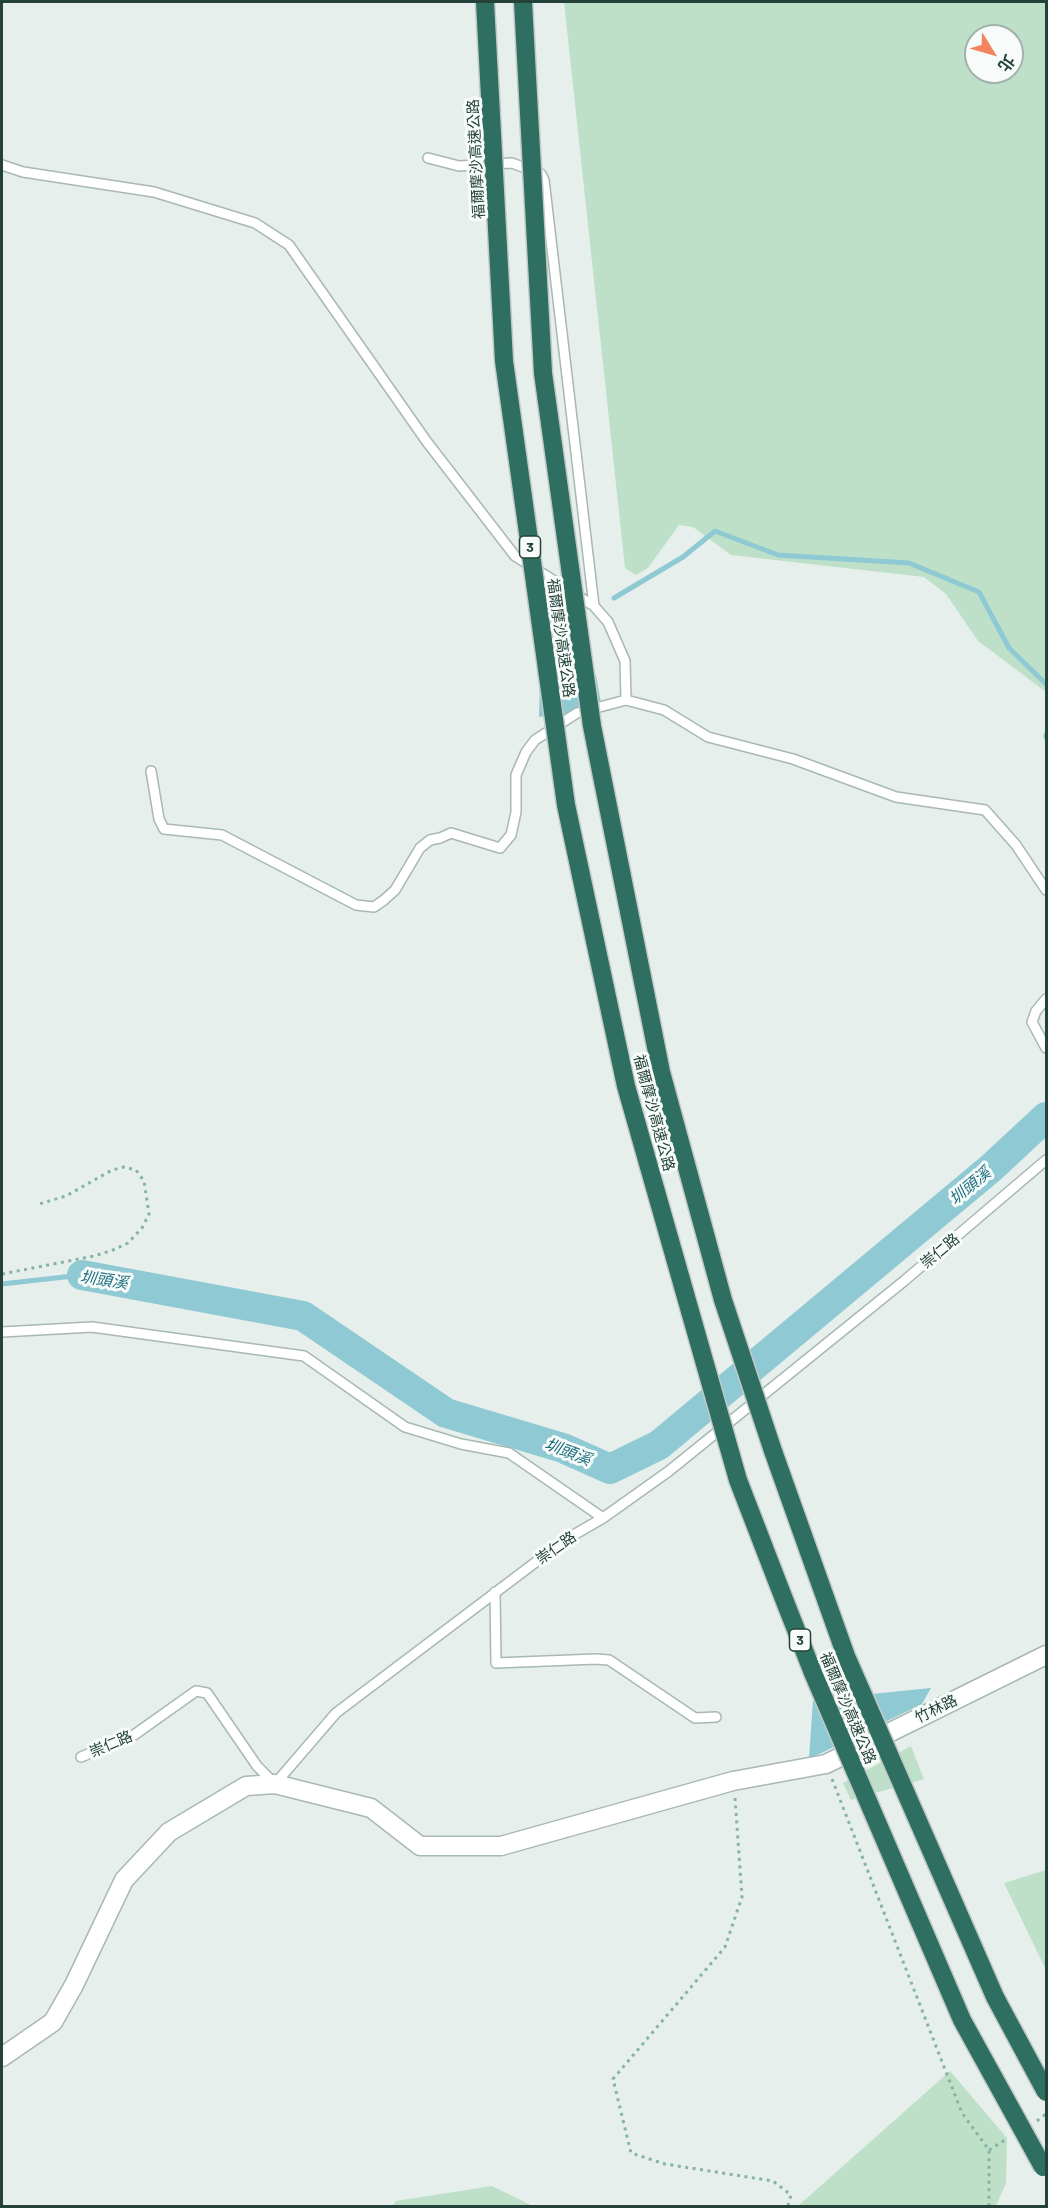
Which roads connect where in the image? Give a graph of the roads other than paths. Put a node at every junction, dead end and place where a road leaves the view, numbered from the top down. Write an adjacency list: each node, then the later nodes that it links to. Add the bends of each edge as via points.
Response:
1 (485, 2): 21 (highway, 福爾摩沙高速公路 / 3, bridge, via 504,361 566,805 626,1086 738,1480 813,1673 962,2020)
2 (523, 2): 20 (highway, 福爾摩沙高速公路, bridge, via 543,373 592,726 661,1072 723,1300 846,1656 995,1997)
3 (428, 158): 5 (lane, via 459,166 512,163 541,174 544,180)
4 (2, 165): 5 (lane, via 23,172 154,192 255,222 289,245 427,442 515,556)
5 (594, 606): 6 (lane, via 608,622 625,661)
6 (626, 700): 7 (lane, via 577,713 535,740 516,775 512,835 500,848 452,833 430,840 420,848 394,890 374,907 356,905 222,835 164,829); 8 (lane, via 664,710 708,737 793,759 896,797 985,810 1016,845)
7 (151, 771)
8 (1047, 890)
9 (1047, 999): 10 (lane, via 1032,1022)
10 (1047, 1048)
11 (1046, 1160): 13 (lane, 崇仁路, via 669,1471)
12 (2, 1332): 13 (lane, via 92,1327 304,1356 405,1427 460,1444 509,1453)
13 (603, 1518): 14 (lane, 崇仁路, via 565,1540)
14 (495, 1592): 16 (lane, via 496,1663 609,1660 695,1718); 18 (lane, 崇仁路, via 336,1713)
15 (1047, 1655): 18 (street, 竹林路, via 826,1764 733,1781 501,1846 420,1846 371,1808)
16 (716, 1717)
17 (81, 1757): 18 (lane, 崇仁路, via 134,1736 196,1691 207,1693 257,1766)
18 (275, 1784): 19 (street, 竹林路, via 246,1786 168,1832 124,1880 53,2022)
19 (2, 2057)
20 (1047, 2092)
21 (1043, 2167)

